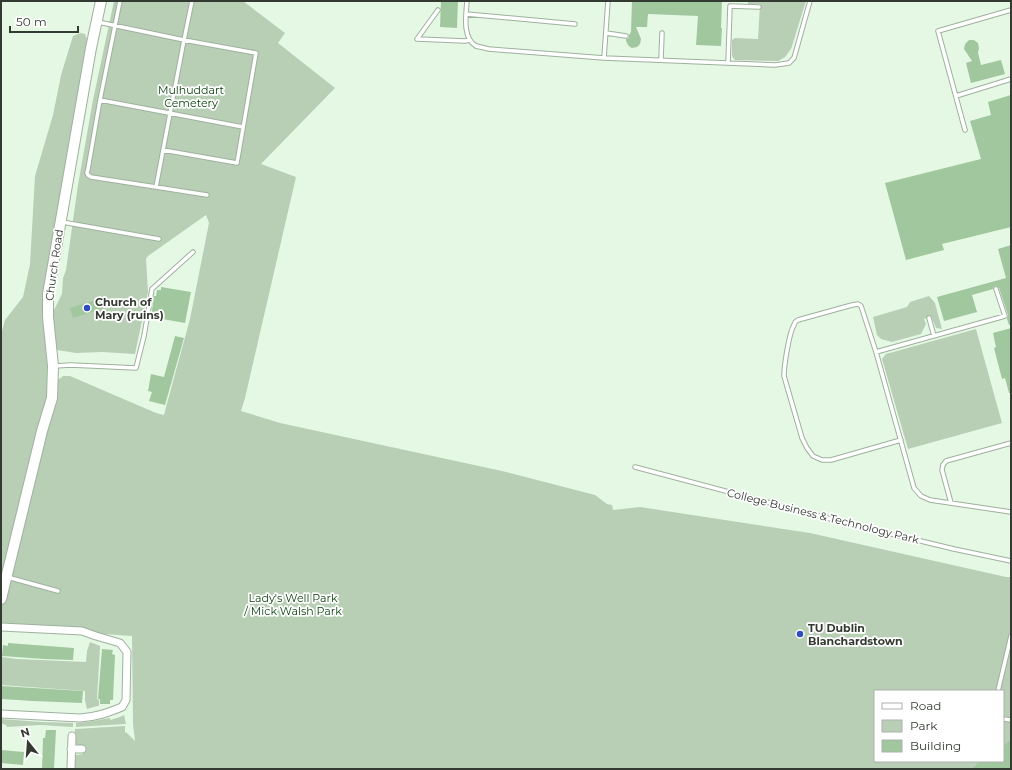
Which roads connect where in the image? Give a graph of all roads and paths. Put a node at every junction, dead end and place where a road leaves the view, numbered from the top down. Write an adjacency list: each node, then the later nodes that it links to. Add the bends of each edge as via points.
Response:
1 (101, 1): 11 (street, Church Road)
2 (120, 1): 13 (lane)
3 (192, 1): 17 (lane)
4 (467, 1): 10 (lane)
5 (608, 1): 14 (lane)
6 (810, 1): 21 (lane, via 794,58 790,63 775,66)
7 (759, 8): 21 (lane, via 730,6)
8 (438, 10): 18 (lane, via 417,39)
9 (1011, 10): 23 (lane, via 938,31)
10 (466, 14): 12 (lane); 18 (lane, via 466,30)
11 (97, 22): 13 (lane); 31 (street, Church Road)
12 (575, 24)
13 (115, 26): 17 (lane); 24 (lane)
14 (606, 33): 16 (lane); 19 (lane)
15 (662, 33): 20 (lane)
16 (626, 36)
17 (184, 40): 25 (lane); 26 (lane, via 256,53)
18 (470, 40): 19 (lane, via 489,49)
19 (604, 58): 20 (lane)
20 (661, 60): 21 (lane)
21 (728, 63)
22 (1011, 79): 23 (lane)
23 (956, 96): 27 (lane)
24 (100, 100): 25 (lane); 29 (lane, via 88,176)
25 (171, 114): 26 (lane); 28 (lane)
26 (244, 127): 28 (lane, via 237,163)
27 (965, 130)
28 (163, 150): 29 (lane)
29 (156, 187): 30 (lane)
30 (207, 195)
31 (61, 222): 32 (lane); 38 (street, Church Road, via 48,294)
32 (159, 239)
33 (193, 252): 38 (lane, via 152,289 136,368)
34 (996, 289): 36 (lane, via 1005,316)
35 (929, 318): 36 (lane)
36 (934, 336): 37 (lane)
37 (876, 352): 39 (lane); 39 (lane, via 861,306 858,304 798,320 792,328 787,350 784,369 786,383 802,438 813,456 831,460)
38 (52, 366): 45 (street, Church Road, via 52,398)
39 (901, 440): 42 (lane, via 914,488 921,496 930,500)
40 (1011, 443): 42 (lane, via 946,461 942,465)
41 (636, 467): 44 (lane, College Business & Technology Park, via 846,523)
42 (951, 503): 43 (lane)
43 (1011, 512)
44 (1011, 561)
45 (7, 577): 46 (lane); 47 (street, Church Road)
46 (58, 591)
47 (1, 599)
48 (1, 627): 51 (street, via 82,631 120,643 127,652 126,700 122,707 106,714 80,718)
49 (1011, 636): 50 (lane)
50 (998, 690)
51 (1, 714)
52 (72, 736): 53 (street)
53 (72, 749): 54 (street); 55 (street)
54 (82, 750)
55 (71, 769)

